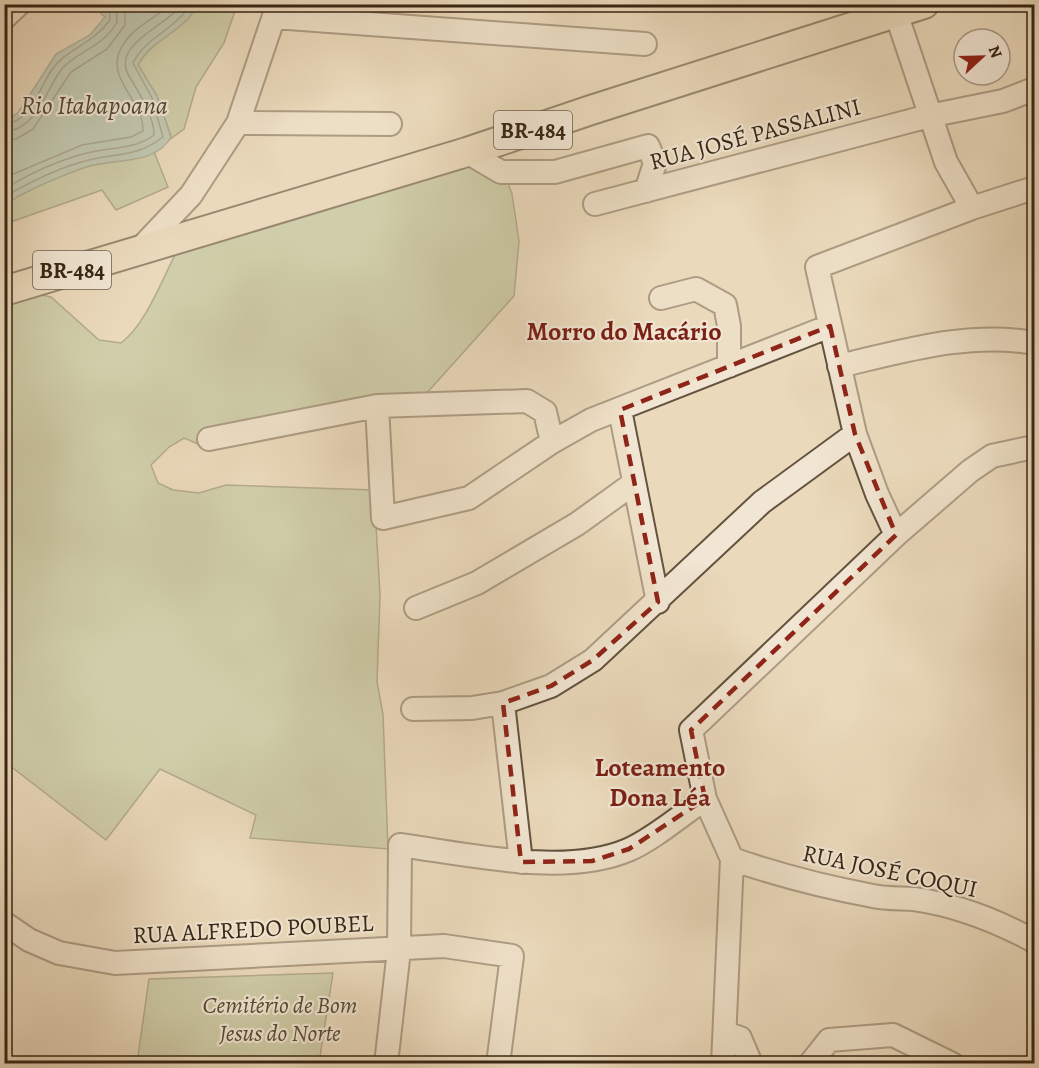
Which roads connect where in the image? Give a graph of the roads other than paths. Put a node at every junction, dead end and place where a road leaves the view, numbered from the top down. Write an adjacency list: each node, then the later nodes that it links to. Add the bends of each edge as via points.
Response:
1 (19, 4): 5 (street)
2 (924, 4): 4 (main road, BR-484)
3 (276, 11): 6 (street); 9 (street)
4 (896, 13): 8 (street); 11 (main road, BR-484)
5 (4, 18)
6 (645, 44)
7 (1035, 89): 8 (street, RUA JOSÉ PASSALINI, via 1003,101)
8 (929, 116): 13 (street, RUA JOSÉ PASSALINI); 15 (street, via 946,162)
9 (238, 123): 10 (street); 16 (street, via 191,195)
10 (390, 124)
11 (467, 152): 13 (street, via 501,172 555,172 648,146 655,163); 16 (main road, BR-484)
12 (1035, 188): 15 (street)
13 (646, 191): 14 (street, RUA JOSÉ PASSALINI)
14 (595, 204)
15 (972, 208): 19 (street, via 817,267)
16 (140, 249): 17 (main road, BR-484)
17 (4, 291)
18 (661, 298): 21 (street, via 696,290 725,305)
19 (830, 326): 21 (street); 22 (street)
20 (1035, 343): 22 (street, via 1004,338 941,343)
21 (729, 366): 24 (street)
22 (839, 366): 25 (street)
23 (377, 406): 26 (street); 27 (street, via 527,401 545,412); 27 (street, via 383,518 469,498)
24 (620, 410): 27 (street, via 591,420); 29 (street)
25 (855, 434): 30 (street); 31 (street, via 762,502)
26 (209, 439)
27 (552, 442)
28 (1035, 450): 30 (street, via 992,456)
29 (634, 483): 31 (street); 32 (street, via 577,524 477,583)
30 (896, 535): 35 (street, via 691,730)
31 (658, 602): 33 (street, via 593,660 551,686)
32 (416, 608)
33 (503, 702): 34 (street, via 472,708); 37 (street)
34 (413, 709)
35 (705, 799): 36 (street); 37 (street, via 629,849 592,861)
36 (732, 859): 39 (street, RUA JOSÉ COQUI, via 776,874 876,897 959,909); 41 (street)
37 (521, 862): 40 (street, via 400,845)
38 (4, 923): 40 (street, RUA ALFREDO POUBEL, via 59,953 116,963)
39 (1035, 941)
40 (399, 950): 42 (street); 43 (street, RUA ALFREDO POUBEL, via 444,946 512,956)
41 (725, 1033): 44 (street); 45 (street, via 740,1038)
42 (386, 1064)
43 (498, 1064)
44 (723, 1064)
45 (751, 1064)
46 (810, 1064): 47 (street, via 829,1040 893,1035)
47 (952, 1064)

